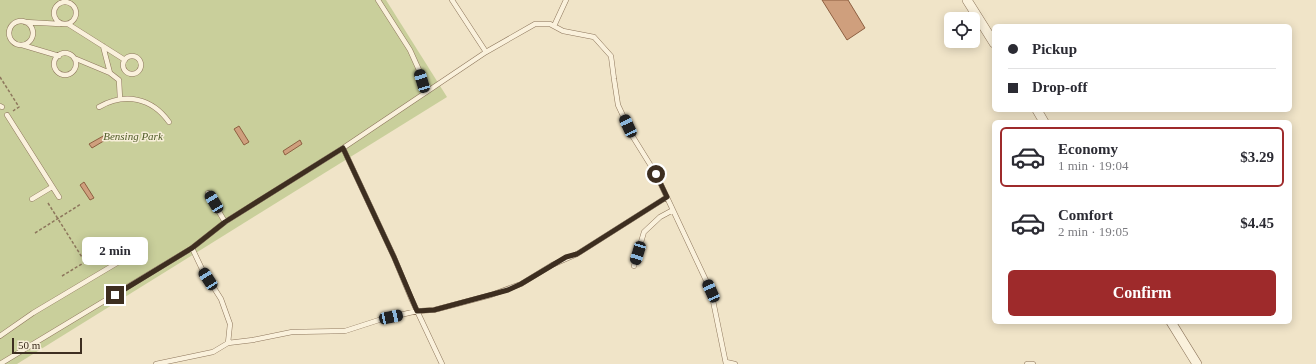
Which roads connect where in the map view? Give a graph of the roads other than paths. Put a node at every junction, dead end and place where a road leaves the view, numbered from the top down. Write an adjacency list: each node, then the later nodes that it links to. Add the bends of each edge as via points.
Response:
1 (378, 0): 17 (lane, via 410,50)
2 (452, 0): 12 (lane)
3 (566, 0): 8 (lane)
4 (967, 0): 9 (street)
5 (24, 22): 6 (lane); 10 (lane, via 30,25 32,36 28,42); 10 (lane, via 13,24 10,31 11,39)
6 (61, 24): 7 (lane); 7 (lane, via 55,20 53,13 56,6 63,2 70,3 75,9 76,16)
7 (68, 24): 11 (lane)
8 (554, 26): 12 (lane, via 535,24); 26 (lane, via 563,31 594,37 611,56 618,105)
9 (992, 40)
10 (21, 45): 13 (lane)
11 (103, 46): 15 (lane); 16 (lane)
12 (486, 52): 17 (lane)
13 (59, 56): 14 (lane, via 69,54); 14 (lane, via 55,65 57,71 63,75 70,74 75,68)
14 (74, 58): 16 (lane)
15 (125, 60)
16 (110, 73): 18 (lane, via 119,80)
17 (426, 92): 22 (lane)
18 (120, 100): 19 (lane); 21 (lane, via 132,99 149,104)
19 (99, 107)
20 (7, 115): 23 (lane)
21 (169, 122)
22 (343, 148): 29 (lane); 33 (lane)
23 (52, 187): 25 (lane); 27 (lane)
24 (208, 192): 29 (lane)
25 (59, 197)
26 (667, 197): 28 (lane); 33 (lane, via 577,254 566,257 508,290 434,310)
27 (32, 199)
28 (673, 210): 32 (lane, via 660,217 644,232); 37 (lane, via 711,291)
29 (225, 222): 30 (lane)
30 (192, 248): 36 (lane, via 221,299 230,324); 38 (lane)
31 (117, 263): 35 (lane, via 33,313)
32 (634, 266)
33 (417, 311): 36 (lane, via 345,331 292,332); 40 (lane)
34 (1172, 324): 44 (street)
35 (0, 336)
36 (228, 343): 39 (lane, via 213,352)
37 (726, 363): 41 (lane)
38 (0, 364)
39 (156, 364)
40 (442, 364)
41 (735, 364)
42 (1027, 364): 43 (lane)
43 (1033, 364)
44 (1197, 364)

